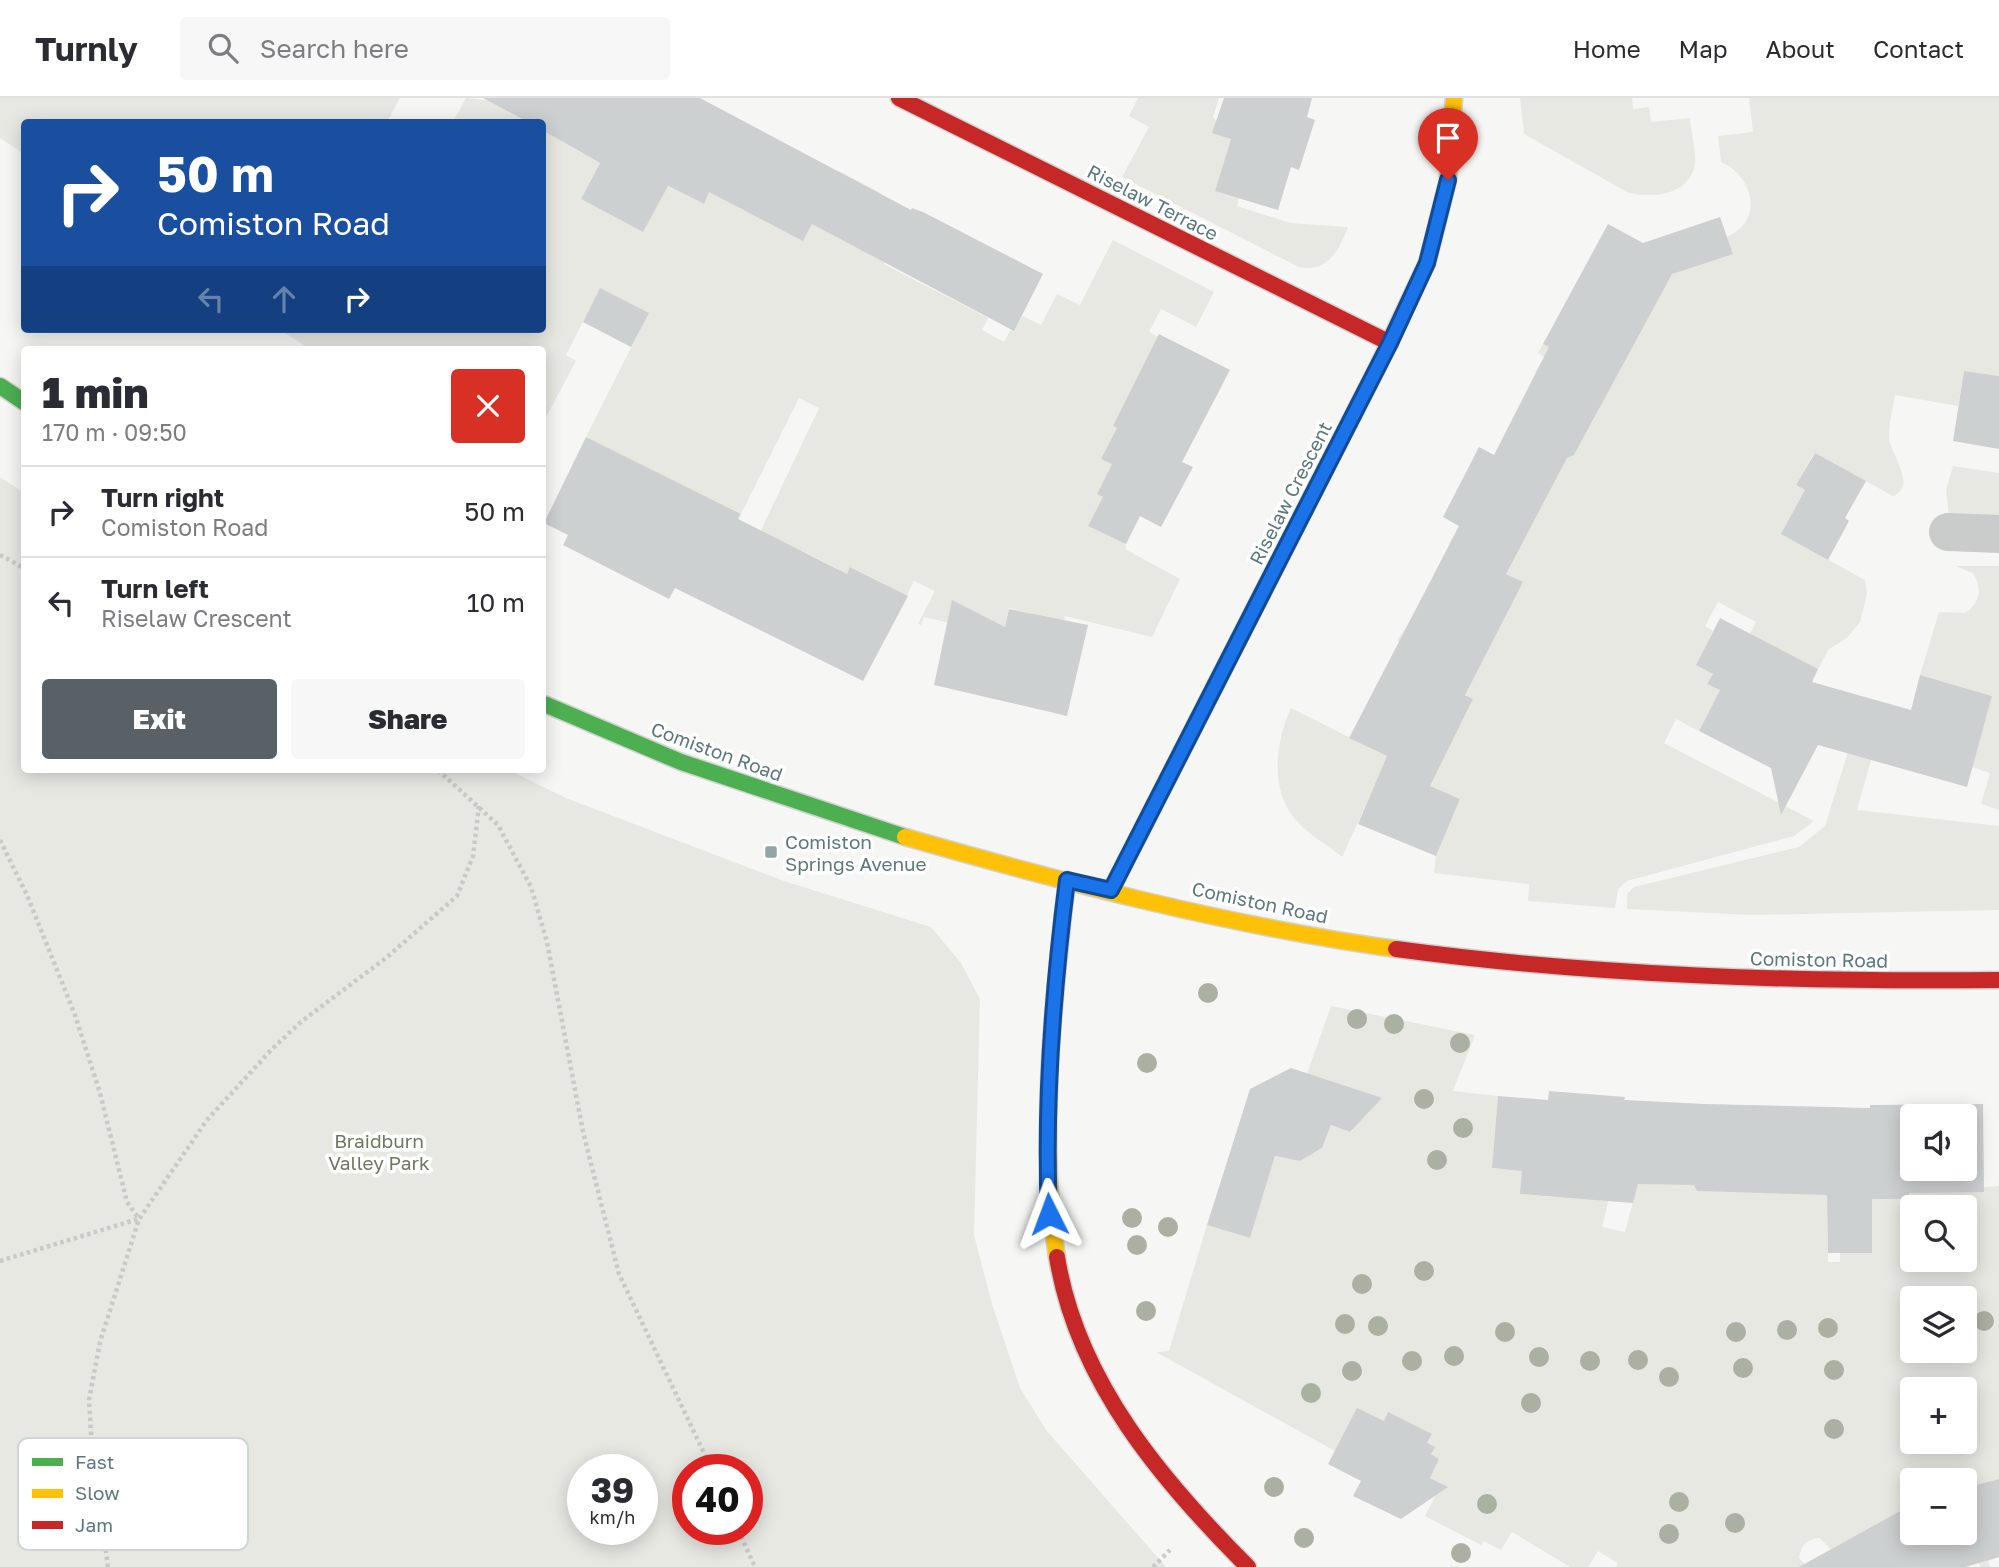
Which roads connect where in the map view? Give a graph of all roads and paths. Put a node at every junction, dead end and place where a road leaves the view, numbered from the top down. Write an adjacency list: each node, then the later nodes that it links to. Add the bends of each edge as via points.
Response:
1 (899, 98): 3 (street, Riselaw Terrace)
2 (1454, 98): 3 (street, Riselaw Crescent, via 1448,180 1427,263)
3 (1390, 343): 15 (street, Riselaw Crescent)
4 (0, 386): 5 (street)
5 (21, 400)
6 (1948, 532): 7 (street)
7 (1999, 534)
8 (0, 555): 9 (path)
9 (21, 566)
10 (546, 705): 14 (street, Comiston Road, via 667,757 852,821)
11 (441, 773): 12 (path)
12 (479, 806): 17 (path, via 473,856 457,896 386,958 302,1021 254,1067 207,1120); 20 (path, via 508,841 539,910 583,1132 619,1274)
13 (0, 840): 17 (path, via 75,1015 127,1202)
14 (1067, 880): 15 (street, Comiston Road); 23 (street, via 1046,1145 1049,1214 1062,1282 1080,1336 1127,1426 1156,1466)
15 (1111, 890): 16 (street, Comiston Road, via 1302,934 1506,962 1628,974 1780,981)
16 (1999, 980)
17 (139, 1219): 18 (path); 19 (path, via 100,1342 89,1399)
18 (0, 1261)
19 (91, 1438)
20 (704, 1454)
21 (745, 1545): 22 (path)
22 (755, 1567)
23 (1248, 1567)

